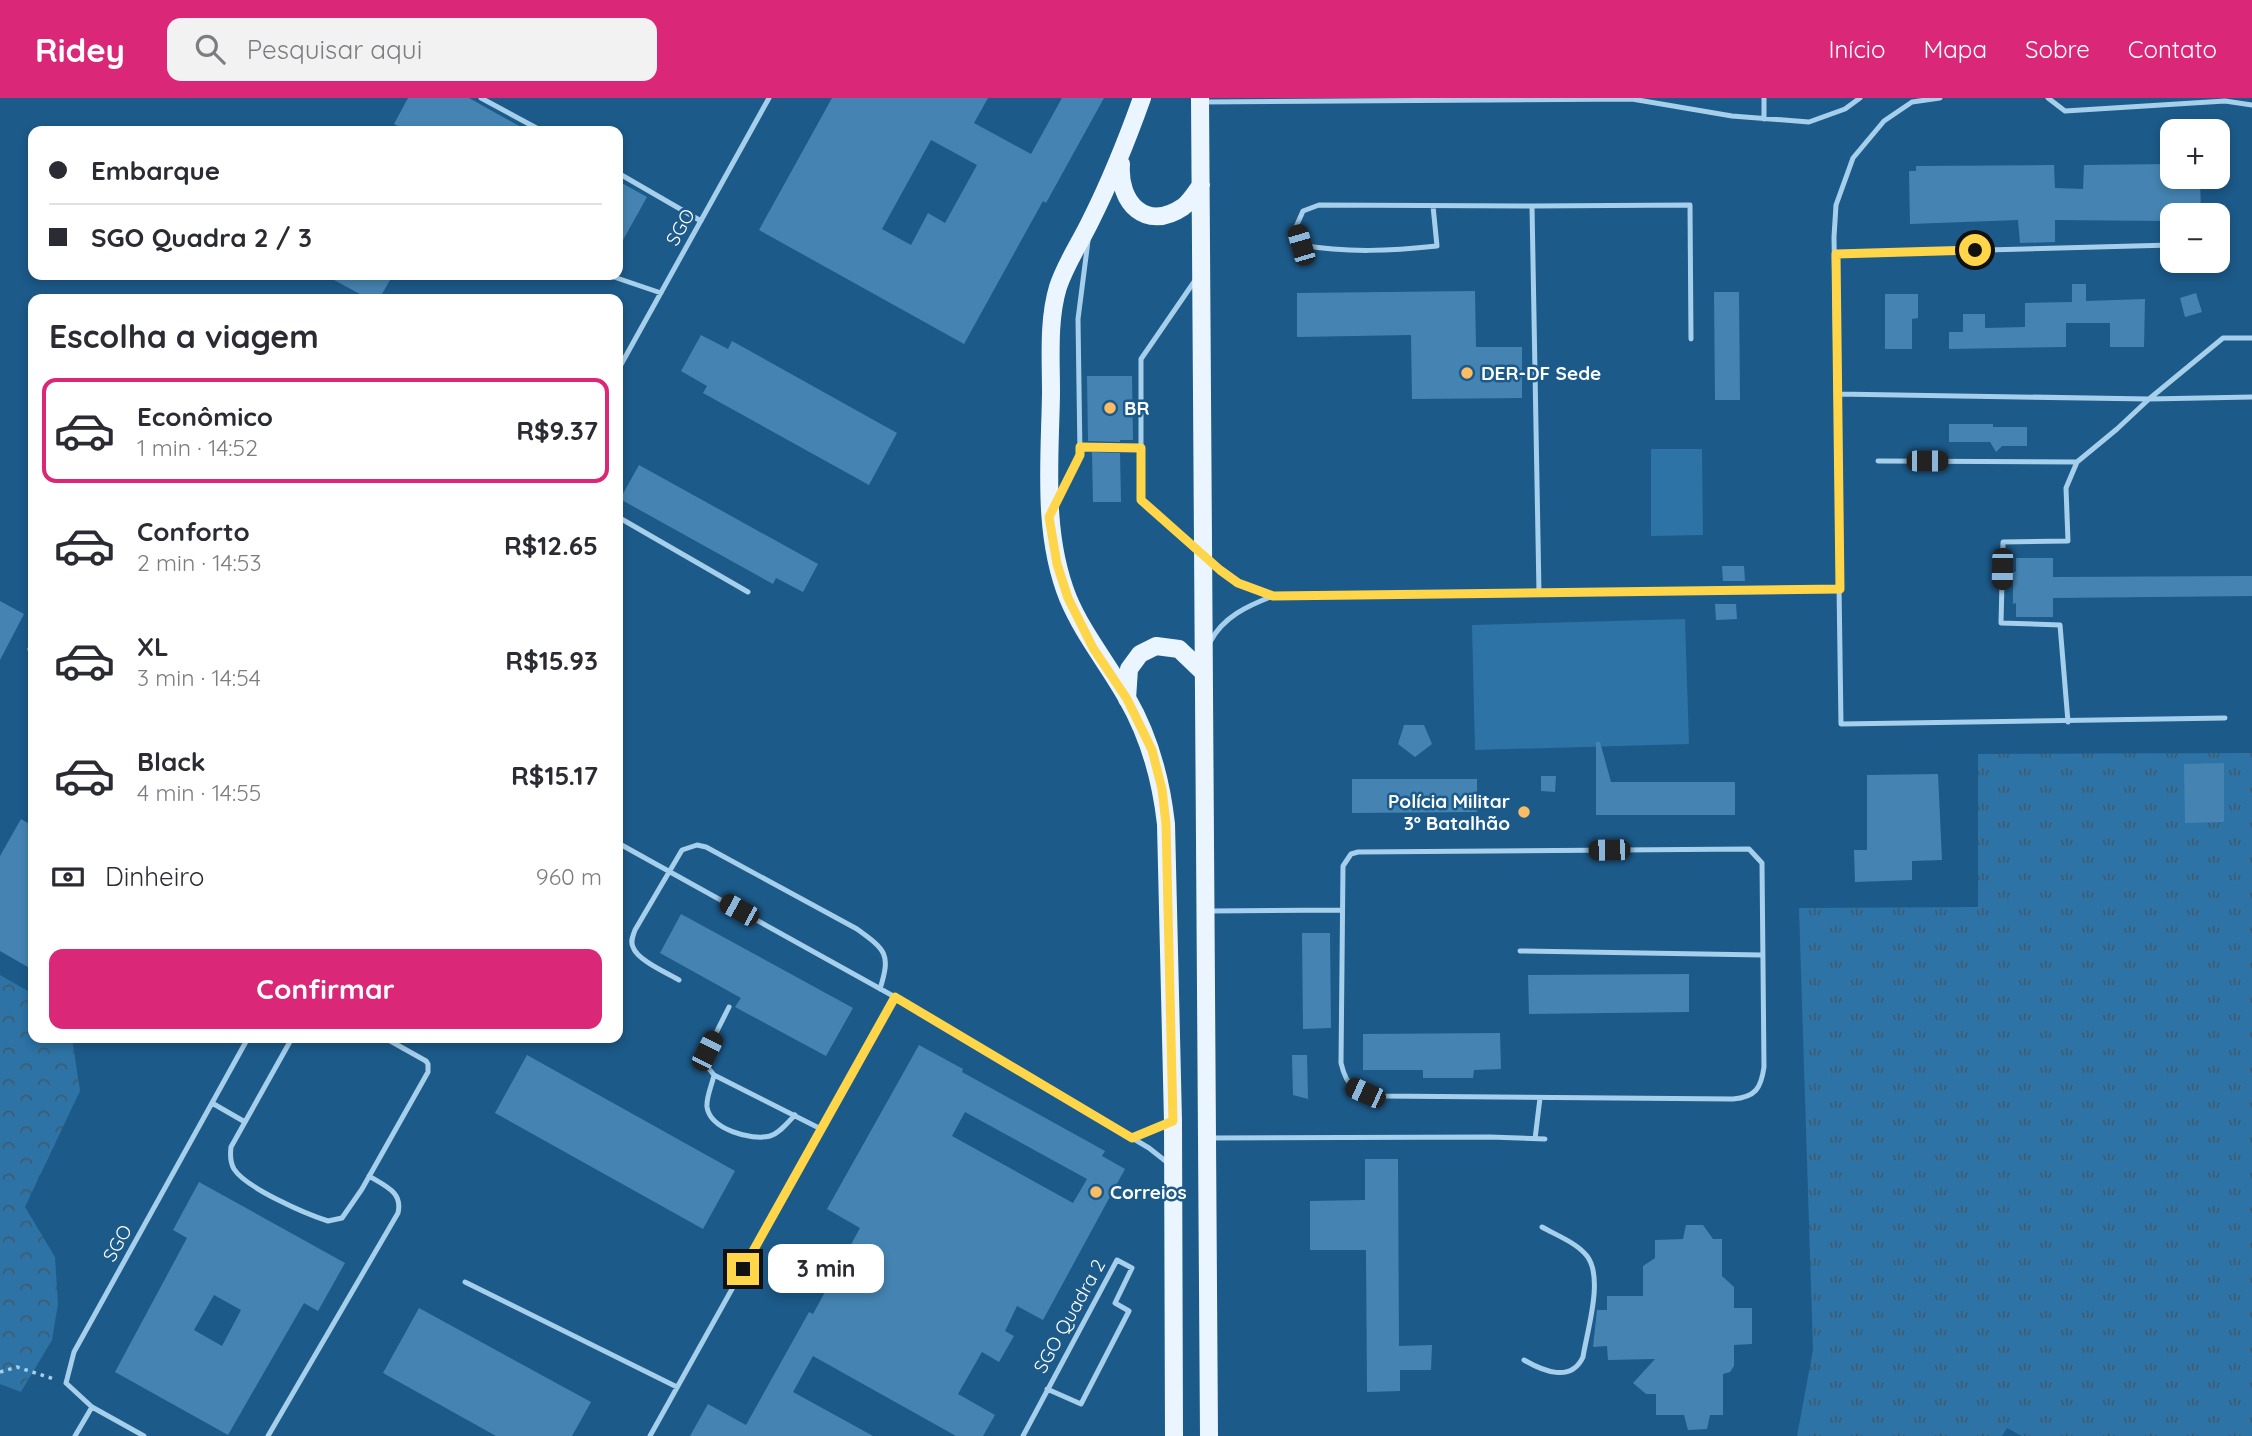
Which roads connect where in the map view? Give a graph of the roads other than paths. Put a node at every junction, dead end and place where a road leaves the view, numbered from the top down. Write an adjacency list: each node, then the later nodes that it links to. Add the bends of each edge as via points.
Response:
1 (481, 98): 13 (lane)
2 (769, 98): 19 (lane, SGO)
3 (1142, 98): 14 (main road)
4 (1764, 98): 12 (lane)
5 (1860, 98): 12 (lane, via 1809,122)
6 (1940, 98): 22 (lane, via 1912,102 1884,121 1853,158 1836,205)
7 (2048, 98): 11 (lane, via 2065,111 2225,101)
8 (1294, 99): 9 (lane); 10 (lane)
9 (1496, 99): 12 (lane, via 1632,99)
10 (1200, 100): 16 (main road)
11 (2252, 104)
12 (1764, 119)
13 (533, 126)
14 (1121, 157): 16 (main road, via 1120,180 1127,201 1143,213 1158,217 1184,207); 20 (main road)
15 (623, 176): 19 (lane)
16 (1201, 185): 23 (main road)
17 (1433, 206): 17 (lane, via 1319,205 1303,211 1296,227 1301,245 1321,248 1384,251 1437,246); 18 (lane)
18 (1532, 206): 27 (lane, via 1690,205); 41 (lane)
19 (701, 221): 25 (lane, SGO)
20 (1090, 223): 32 (lane, via 1078,319); 36 (main road, via 1068,261 1051,327)
21 (2160, 245): 22 (lane)
22 (1836, 254): 29 (lane)
23 (1201, 272): 33 (lane, via 1141,359); 38 (main road)
24 (623, 280): 25 (lane)
25 (661, 293): 28 (lane, SGO)
26 (2252, 338): 31 (lane, via 2223,338)
27 (1691, 340)
28 (623, 361)
29 (1838, 394): 31 (lane); 39 (lane)
30 (2252, 397): 31 (lane)
31 (2149, 399): 35 (lane)
32 (1080, 447): 33 (lane); 36 (lane)
33 (1141, 448): 38 (lane, via 1141,500)
34 (1878, 461): 35 (lane)
35 (2077, 462): 46 (lane, via 2067,488 2068,541 2003,542 2001,623 2060,625)
36 (1049, 517): 44 (main road, via 1068,598 1093,648)
37 (623, 520): 40 (lane)
38 (1203, 554): 42 (lane, via 1238,583); 43 (main road)
39 (1840, 589): 41 (lane); 46 (lane, via 1841,724)
40 (748, 592)
41 (1539, 593): 42 (lane)
42 (1273, 596): 43 (lane, via 1244,607 1217,629)
43 (1204, 664): 44 (main road, via 1179,649 1156,646 1140,654 1129,669); 50 (main road)
44 (1127, 699): 64 (main road, via 1152,750 1166,824)
45 (2225, 718): 46 (lane)
46 (2068, 722)
47 (623, 845): 48 (lane)
48 (669, 871): 53 (lane, via 632,940 638,956); 54 (lane); 54 (lane, via 682,850 706,847 857,929 885,954 887,967)
49 (1341, 910): 50 (lane); 52 (lane, via 1343,866 1350,854 1358,852 1749,849 1762,863); 61 (lane, via 1341,1063 1352,1088 1381,1096)
50 (1206, 911): 68 (main road)
51 (1520, 951): 52 (lane)
52 (1762, 955): 61 (lane, via 1763,1068 1759,1089 1752,1095 1733,1099)
53 (679, 979)
54 (880, 989): 55 (lane)
55 (895, 997): 66 (lane); 67 (lane)
56 (729, 1007): 60 (lane, via 707,1051 706,1065)
57 (245, 1043): 62 (lane, SGO)
58 (289, 1043): 65 (lane)
59 (395, 1043): 72 (lane, via 426,1061 429,1068)
60 (714, 1075): 63 (lane); 63 (lane, via 706,1104 709,1116 720,1126 751,1137 772,1136)
61 (1540, 1098): 69 (lane)
62 (212, 1103): 65 (lane); 78 (lane, SGO, via 74,1352 66,1383)
63 (795, 1115): 66 (lane)
64 (1173, 1121): 67 (lane); 71 (main road)
65 (245, 1122): 72 (lane, via 231,1147 232,1167 249,1184 316,1217 328,1221 342,1218)
66 (821, 1129): 76 (lane)
67 (1132, 1138): 71 (lane)
68 (1207, 1138): 69 (lane); 85 (main road)
69 (1535, 1139): 70 (lane)
70 (1545, 1139)
71 (1172, 1166): 84 (main road)
72 (369, 1176): 81 (lane, via 395,1192 398,1213)
73 (1542, 1227): 75 (lane, via 1587,1255 1595,1283 1579,1367 1550,1372)
74 (465, 1282): 76 (lane)
75 (1524, 1360)
76 (677, 1387): 82 (lane)
77 (1048, 1389): 77 (lane, SGO Quadra 2, via 1117,1259 1132,1268 1115,1303 1129,1311 1080,1404); 83 (lane, SGO Quadra 2)
78 (92, 1407): 79 (lane); 80 (lane)
79 (141, 1435)
80 (75, 1436)
81 (268, 1436)
82 (650, 1436)
83 (1023, 1436)
84 (1174, 1436)
85 (1209, 1436)

